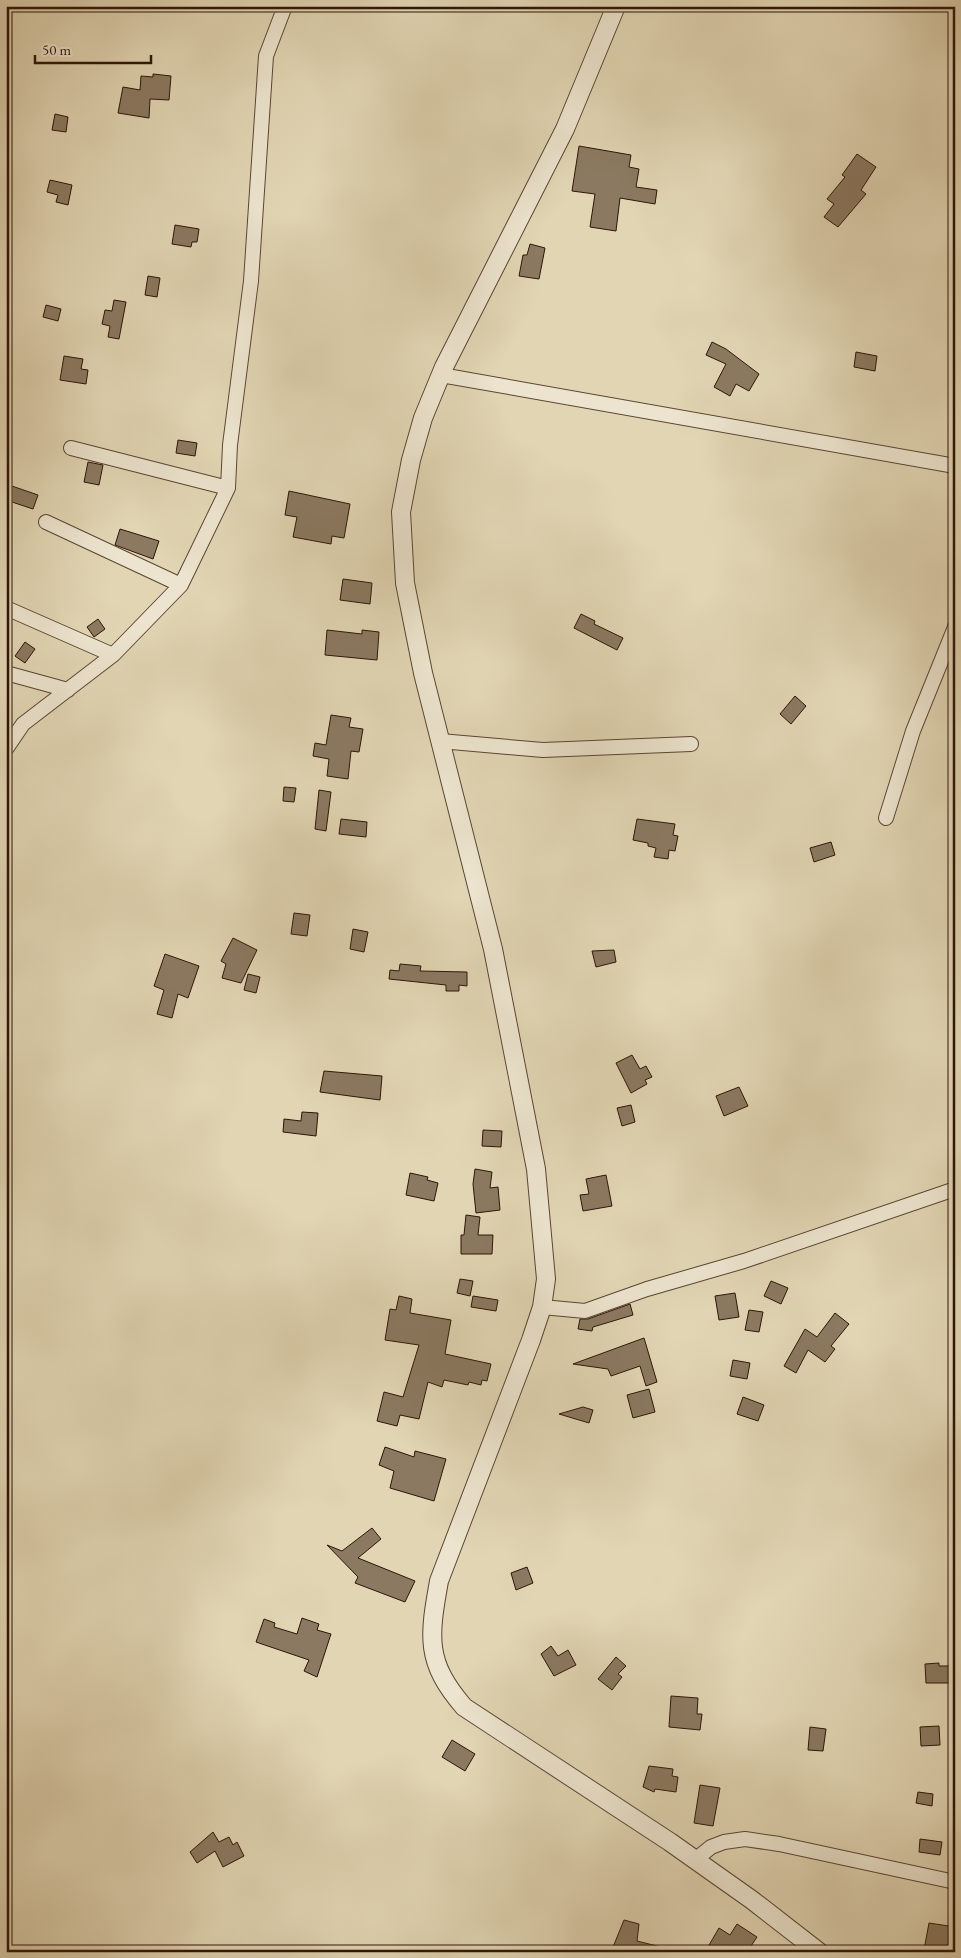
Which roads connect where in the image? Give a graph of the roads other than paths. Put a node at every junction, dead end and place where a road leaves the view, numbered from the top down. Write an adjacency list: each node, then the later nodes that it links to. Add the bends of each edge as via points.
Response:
1 (285, 6): 6 (street, via 266,56 251,281 230,445)
2 (616, 6): 3 (street, via 565,129)
3 (441, 375): 5 (street); 14 (street, via 423,418 401,512 405,583)
4 (71, 448): 6 (street)
5 (955, 466)
6 (228, 488): 8 (street)
7 (46, 522): 8 (street)
8 (181, 584): 11 (street)
9 (6, 608): 11 (street)
10 (955, 627): 17 (street, via 913,731)
11 (113, 655): 13 (street)
12 (6, 673): 13 (street)
13 (68, 690): 16 (street, via 23,724)
14 (440, 741): 15 (street, via 543,750); 19 (street, via 493,948 536,1169 546,1279)
15 (691, 744)
16 (6, 749)
17 (886, 818)
18 (955, 1189): 19 (street, via 585,1311)
19 (542, 1307): 20 (street, via 439,1582 433,1616 432,1651 442,1677 464,1707)
20 (695, 1860): 21 (street, via 711,1847 745,1839); 22 (street)
21 (955, 1882)
22 (819, 1952)

